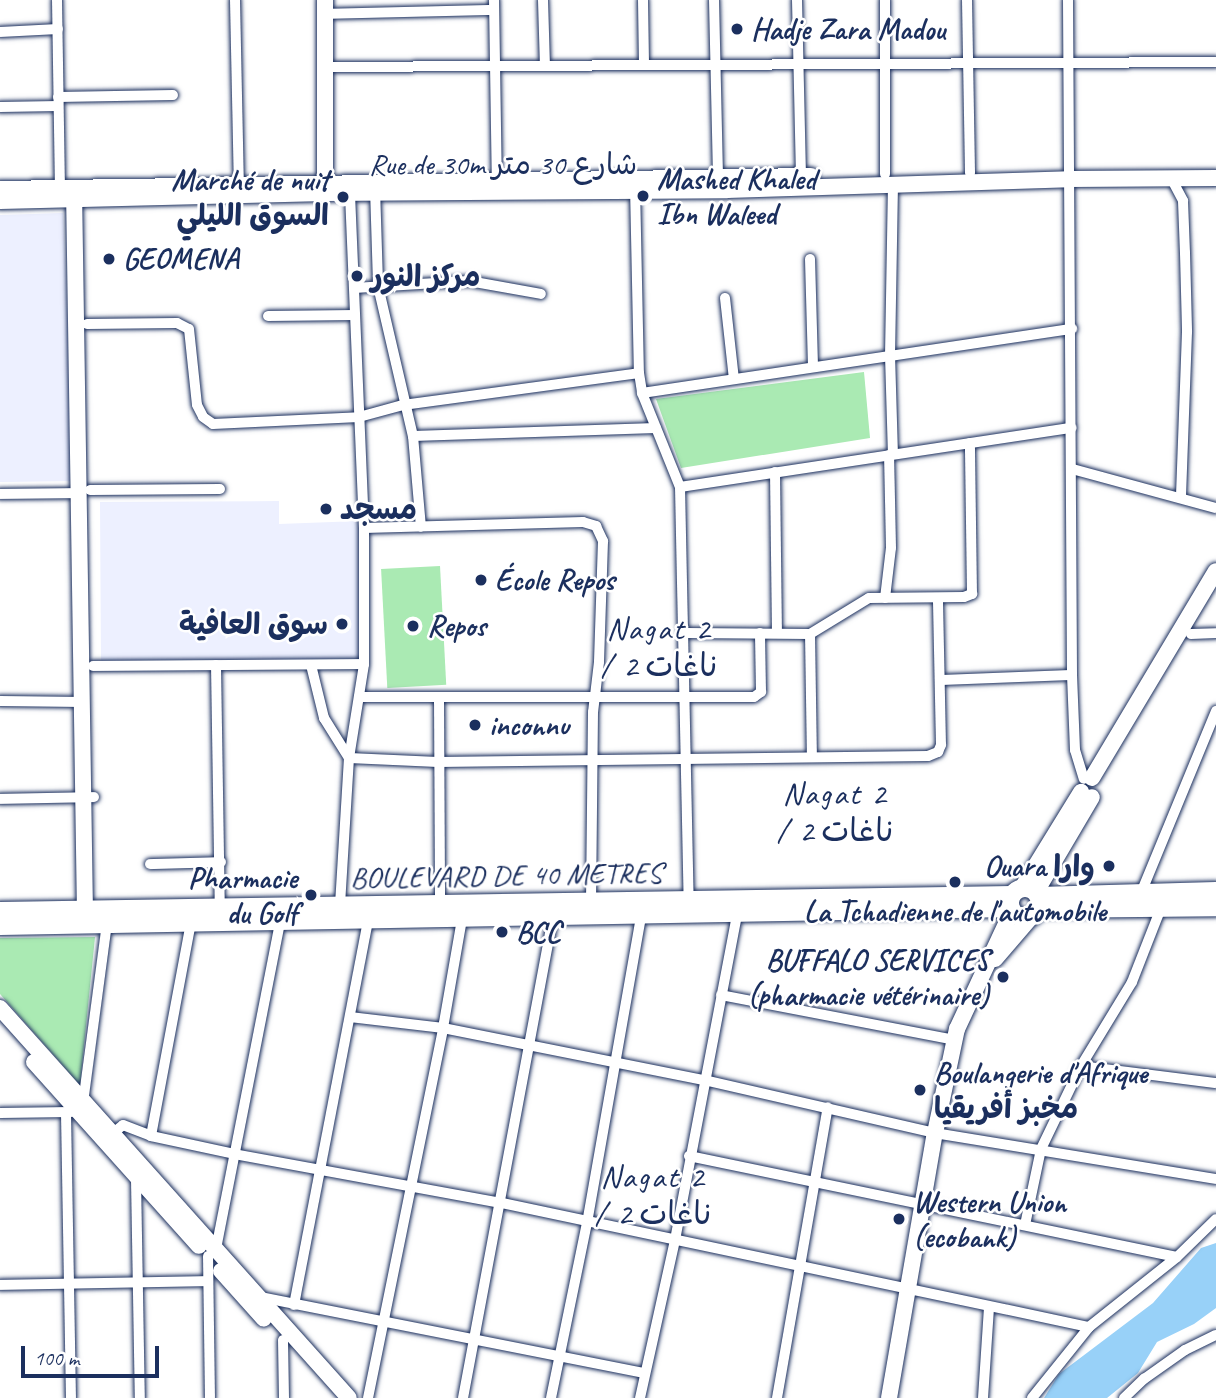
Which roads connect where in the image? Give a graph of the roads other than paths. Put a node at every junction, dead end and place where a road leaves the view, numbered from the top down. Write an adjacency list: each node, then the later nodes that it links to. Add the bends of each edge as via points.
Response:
1 (57, 0): 12 (street)
2 (235, 0): 36 (street)
3 (543, 0): 23 (street)
4 (643, 0): 19 (street)
5 (714, 0): 20 (street)
6 (797, 0): 17 (street)
7 (885, 0): 18 (street)
8 (967, 0): 15 (street)
9 (1068, 0): 14 (street)
10 (494, 5): 11 (street); 22 (street)
11 (325, 7): 21 (street)
12 (58, 29): 13 (street); 25 (street)
13 (0, 32)
14 (1068, 61): 15 (street); 16 (street); 29 (street)
15 (968, 62): 18 (street); 28 (street)
16 (1216, 62)
17 (800, 64): 18 (street); 20 (street); 30 (street)
18 (884, 64): 34 (street)
19 (644, 65): 20 (street); 23 (street)
20 (715, 65): 31 (street)
21 (325, 66): 22 (street); 38 (street)
22 (496, 66): 23 (street); 35 (street)
23 (545, 66)
24 (173, 95): 25 (street)
25 (58, 102): 26 (street); 41 (street)
26 (0, 107)
27 (1216, 170): 29 (street, Rue de 30m شارع 30 متر)
28 (970, 173): 29 (street, Rue de 30m شارع 30 متر); 34 (street, Rue de 30m شارع 30 متر)
29 (1069, 175): 32 (street, Rue de 30m شارع 30 متر); 34 (street, Rue de 30m شارع 30 متر); 52 (street)
30 (801, 176): 31 (street, Rue de 30m شارع 30 متر); 34 (street, Rue de 30m شارع 30 متر)
31 (718, 177): 37 (street, Rue de 30m شارع 30 متر)
32 (1171, 178): 33 (street, Rue de 30m شارع 30 متر); 71 (street, via 1183,201 1185,253)
33 (1216, 178)
34 (889, 179): 37 (street, Rue de 30m شارع 30 متر); 53 (street)
35 (497, 181): 37 (street, Rue de 30m شارع 30 متر); 39 (street, Rue de 30m شارع 30 متر)
36 (239, 184): 38 (street, Rue de 30m شارع 30 متر); 41 (street, Rue de 30m شارع 30 متر)
37 (635, 185): 39 (street, Rue de 30m شارع 30 متر); 55 (street)
38 (326, 188): 39 (street, Rue de 30m شارع 30 متر); 41 (street, Rue de 30m شارع 30 متر); 42 (street, Rue de 30m شارع 30 متر)
39 (375, 188): 42 (street, Rue de 30m شارع 30 متر); 45 (street)
40 (0, 189): 41 (street, Rue de 30m شارع 30 متر)
41 (75, 192): 43 (street, Rue de 30m شارع 30 متر); 51 (street); 69 (street)
42 (350, 193): 46 (street)
43 (0, 201)
44 (810, 259): 54 (street)
45 (378, 286): 46 (street); 47 (street, via 469,281); 58 (street)
46 (354, 288): 49 (street)
47 (541, 294)
48 (725, 298): 56 (street)
49 (355, 315): 50 (street); 59 (street)
50 (268, 316)
51 (87, 324): 59 (street, via 177,323 188,329 197,405 213,424); 69 (street)
52 (1072, 329): 53 (street); 61 (street)
53 (890, 355): 54 (street); 64 (street)
54 (813, 367): 56 (street)
55 (639, 373): 57 (street); 58 (street)
56 (734, 379): 57 (street)
57 (642, 393): 60 (street)
58 (403, 405): 59 (street); 62 (street)
59 (359, 417): 74 (street)
60 (656, 428): 62 (street); 67 (street)
61 (1072, 428): 63 (street); 65 (street)
62 (413, 436): 73 (street)
63 (970, 443): 64 (street); 78 (street, via 974,587 972,594 964,597)
64 (891, 455): 66 (street); 77 (street, via 891,548)
65 (1072, 469): 71 (street); 89 (street)
66 (775, 472): 67 (street); 79 (street)
67 (680, 487): 80 (street)
68 (220, 489): 69 (street)
69 (85, 492): 70 (street); 88 (street); 96 (street)
70 (0, 494)
71 (1181, 496): 72 (street)
72 (1216, 508)
73 (421, 527): 74 (street); 91 (street, via 583,522 596,526 603,541 599,662)
74 (364, 528): 86 (street)
75 (1216, 571): 103 (street)
76 (1216, 591): 84 (street)
77 (885, 598): 78 (street); 83 (street, via 861,600)
78 (938, 598): 90 (street)
79 (778, 632): 82 (street); 83 (street)
80 (685, 633): 82 (street); 92 (street)
81 (1216, 633): 84 (street)
82 (760, 634): 92 (street, via 759,695)
83 (810, 634): 98 (street)
84 (1191, 634): 103 (street)
85 (312, 664): 86 (street); 87 (street); 99 (street, via 324,718)
86 (364, 664): 93 (street)
87 (216, 665): 88 (street); 106 (street)
88 (93, 666): 104 (street)
89 (1072, 676): 90 (street); 103 (street, via 1075,750)
90 (940, 680): 98 (street, via 941,745 937,752 928,756)
91 (593, 696): 92 (street); 94 (street); 101 (street)
92 (687, 696): 100 (street)
93 (359, 697): 94 (street); 99 (street)
94 (439, 698): 102 (street)
95 (0, 701): 96 (street)
96 (83, 702): 104 (street)
97 (1216, 711): 109 (street)
98 (812, 757): 100 (street)
99 (349, 758): 102 (street); 114 (street)
100 (688, 758): 101 (street); 110 (street)
101 (592, 761): 102 (street); 111 (street)
102 (438, 762): 113 (street)
103 (1090, 786): 112 (street)
104 (89, 797): 105 (street); 124 (street)
105 (0, 799)
106 (221, 862): 107 (street); 116 (street)
107 (150, 864)
108 (1216, 891): 109 (main road)
109 (1141, 892): 112 (main road)
110 (690, 900): 112 (main road, BOULEVARD DE 40 METRES); 117 (main road, BOULEVARD DE 40 METRES)
111 (591, 901): 117 (main road, BOULEVARD DE 40 METRES); 120 (main road, BOULEVARD DE 40 METRES)
112 (1025, 902): 118 (main road); 122 (main road, BOULEVARD DE 40 METRES); 133 (street, via 962,1014)
113 (440, 904): 114 (main road, BOULEVARD DE 40 METRES); 120 (main road, BOULEVARD DE 40 METRES)
114 (340, 905): 121 (main road, BOULEVARD DE 40 METRES)
115 (1216, 907): 118 (main road)
116 (219, 908): 121 (main road, BOULEVARD DE 40 METRES); 124 (main road, BOULEVARD DE 40 METRES)
117 (644, 908): 122 (main road, BOULEVARD DE 40 METRES); 123 (main road, BOULEVARD DE 40 METRES); 135 (street)
118 (1161, 908): 136 (street, via 1132,982)
119 (0, 911): 124 (main road, BOULEVARD DE 40 METRES)
120 (463, 911): 123 (main road, BOULEVARD DE 40 METRES); 125 (main road, BOULEVARD DE 40 METRES); 132 (street)
121 (282, 914): 125 (main road, BOULEVARD DE 40 METRES); 126 (main road, BOULEVARD DE 40 METRES); 146 (street)
122 (737, 914): 128 (street)
123 (553, 916): 134 (street)
124 (96, 917): 126 (main road, BOULEVARD DE 40 METRES); 127 (main road, BOULEVARD DE 40 METRES); 140 (street, via 103,945)
125 (368, 919): 130 (street)
126 (191, 922): 144 (street)
127 (0, 926)
128 (721, 995): 133 (street); 137 (street)
129 (0, 1008): 140 (street)
130 (350, 1017): 132 (street); 148 (street)
131 (0, 1024): 140 (street)
132 (443, 1028): 134 (street); 152 (street)
133 (955, 1040): 142 (street)
134 (531, 1045): 135 (street); 153 (street)
135 (615, 1064): 137 (street); 156 (street)
136 (1081, 1066): 138 (street); 145 (street)
137 (704, 1080): 139 (street); 147 (street)
138 (1216, 1083)
139 (828, 1107): 142 (street); 151 (street)
140 (76, 1109): 141 (street); 143 (street); 149 (street); 164 (street)
141 (0, 1113)
142 (935, 1133): 145 (street); 154 (street)
143 (112, 1134): 144 (street, via 123,1125); 159 (street)
144 (151, 1136): 146 (street)
145 (1041, 1149): 150 (street); 157 (street)
146 (234, 1154): 148 (street); 159 (street)
147 (690, 1156): 151 (street); 158 (street)
148 (320, 1171): 152 (street); 168 (street)
149 (136, 1179): 159 (street); 163 (street)
150 (1216, 1179)
151 (813, 1182): 154 (street); 161 (street)
152 (410, 1188): 153 (street); 170 (street)
153 (502, 1203): 156 (street); 173 (street)
154 (924, 1206): 157 (street); 166 (street)
155 (1216, 1219): 160 (street)
156 (587, 1223): 158 (street); 175 (street)
157 (1025, 1225): 160 (street)
158 (675, 1240): 161 (street); 176 (street)
159 (212, 1252): 162 (street); 167 (street); 174 (street)
160 (1177, 1257): 171 (street)
161 (798, 1265): 166 (street); 187 (street)
162 (208, 1281): 163 (street); 179 (street)
163 (138, 1282): 164 (street); 178 (street)
164 (68, 1283): 165 (street); 177 (street)
165 (0, 1285)
166 (908, 1290): 169 (street); 188 (street)
167 (259, 1297): 168 (street); 182 (street)
168 (294, 1305): 170 (street)
169 (989, 1307): 171 (street); 189 (street)
170 (385, 1320): 173 (street); 183 (street)
171 (1089, 1327): 190 (street)
172 (1216, 1335): 191 (street, via 1185,1350)
173 (476, 1338): 175 (street); 184 (street)
174 (284, 1340): 180 (street); 181 (street)
175 (560, 1356): 176 (street); 185 (street)
176 (645, 1373): 186 (street)
177 (71, 1398)
178 (140, 1398)
179 (210, 1398)
180 (284, 1398)
181 (334, 1398)
182 (349, 1398)
183 (368, 1398)
184 (463, 1398)
185 (551, 1398)
186 (640, 1398)
187 (777, 1398)
188 (889, 1398)
189 (982, 1398)
190 (1032, 1398)
191 (1124, 1398)

